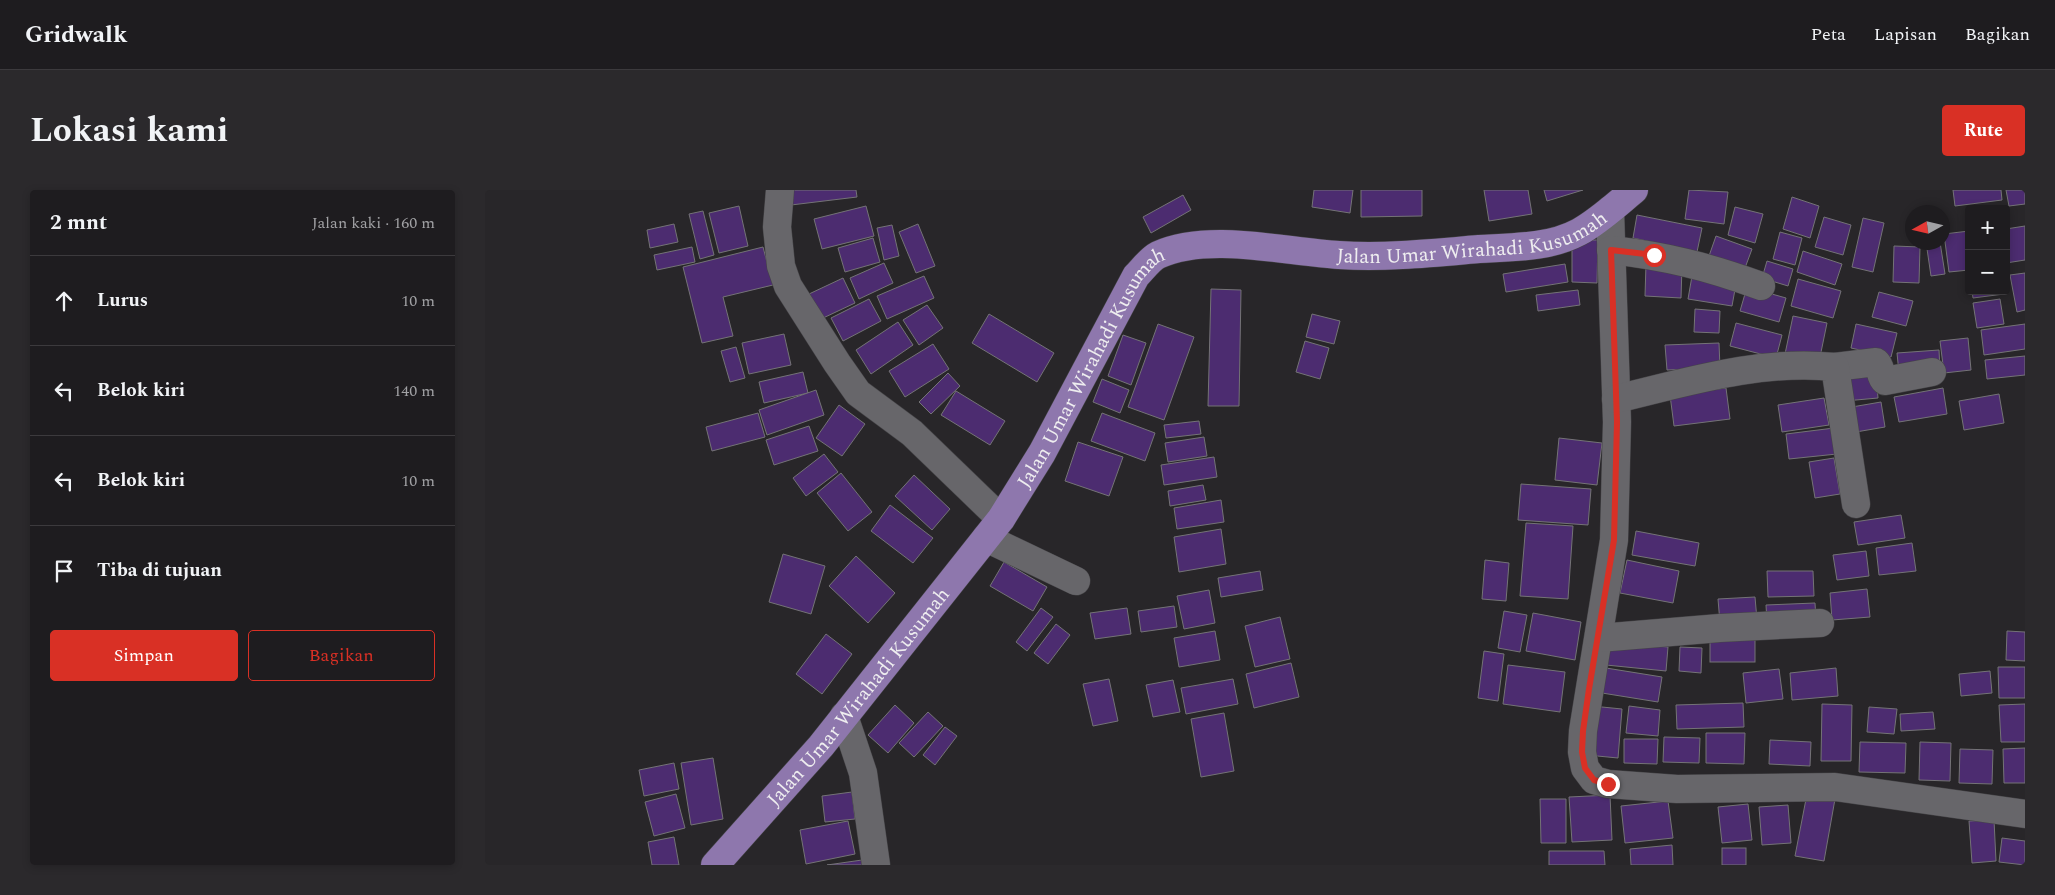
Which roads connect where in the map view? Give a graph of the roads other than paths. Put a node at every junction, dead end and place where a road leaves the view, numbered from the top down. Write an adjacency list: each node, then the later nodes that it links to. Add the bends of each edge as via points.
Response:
1 (780, 190): 10 (street, via 777,226 781,266 788,286 858,393 912,433)
2 (1634, 190): 3 (main road, Jalan Umar Wirahadi Kusumah)
3 (1610, 210): 4 (street); 10 (main road, Jalan Umar Wirahadi Kusumah, via 1579,232 1547,244 1407,256 1339,255 1210,245 1183,247 1157,256 1136,276 1042,453)
4 (1611, 250): 5 (street, via 1654,255 1717,270); 8 (street)
5 (1761, 286)
6 (1835, 367): 7 (street, via 1876,362 1885,381); 8 (street, via 1807,364 1764,367); 9 (street)
7 (1932, 372)
8 (1616, 399): 13 (street, via 1614,540)
9 (1856, 504)
10 (994, 528): 11 (street); 14 (main road, Jalan Umar Wirahadi Kusumah)
11 (1076, 581)
12 (1820, 623): 13 (street)
13 (1599, 638): 15 (street, via 1582,752 1585,768 1594,780 1677,789 1835,788)
14 (844, 716): 16 (main road, Jalan Umar Wirahadi Kusumah); 17 (street, via 863,773)
15 (2025, 814)
16 (715, 865)
17 (876, 865)

